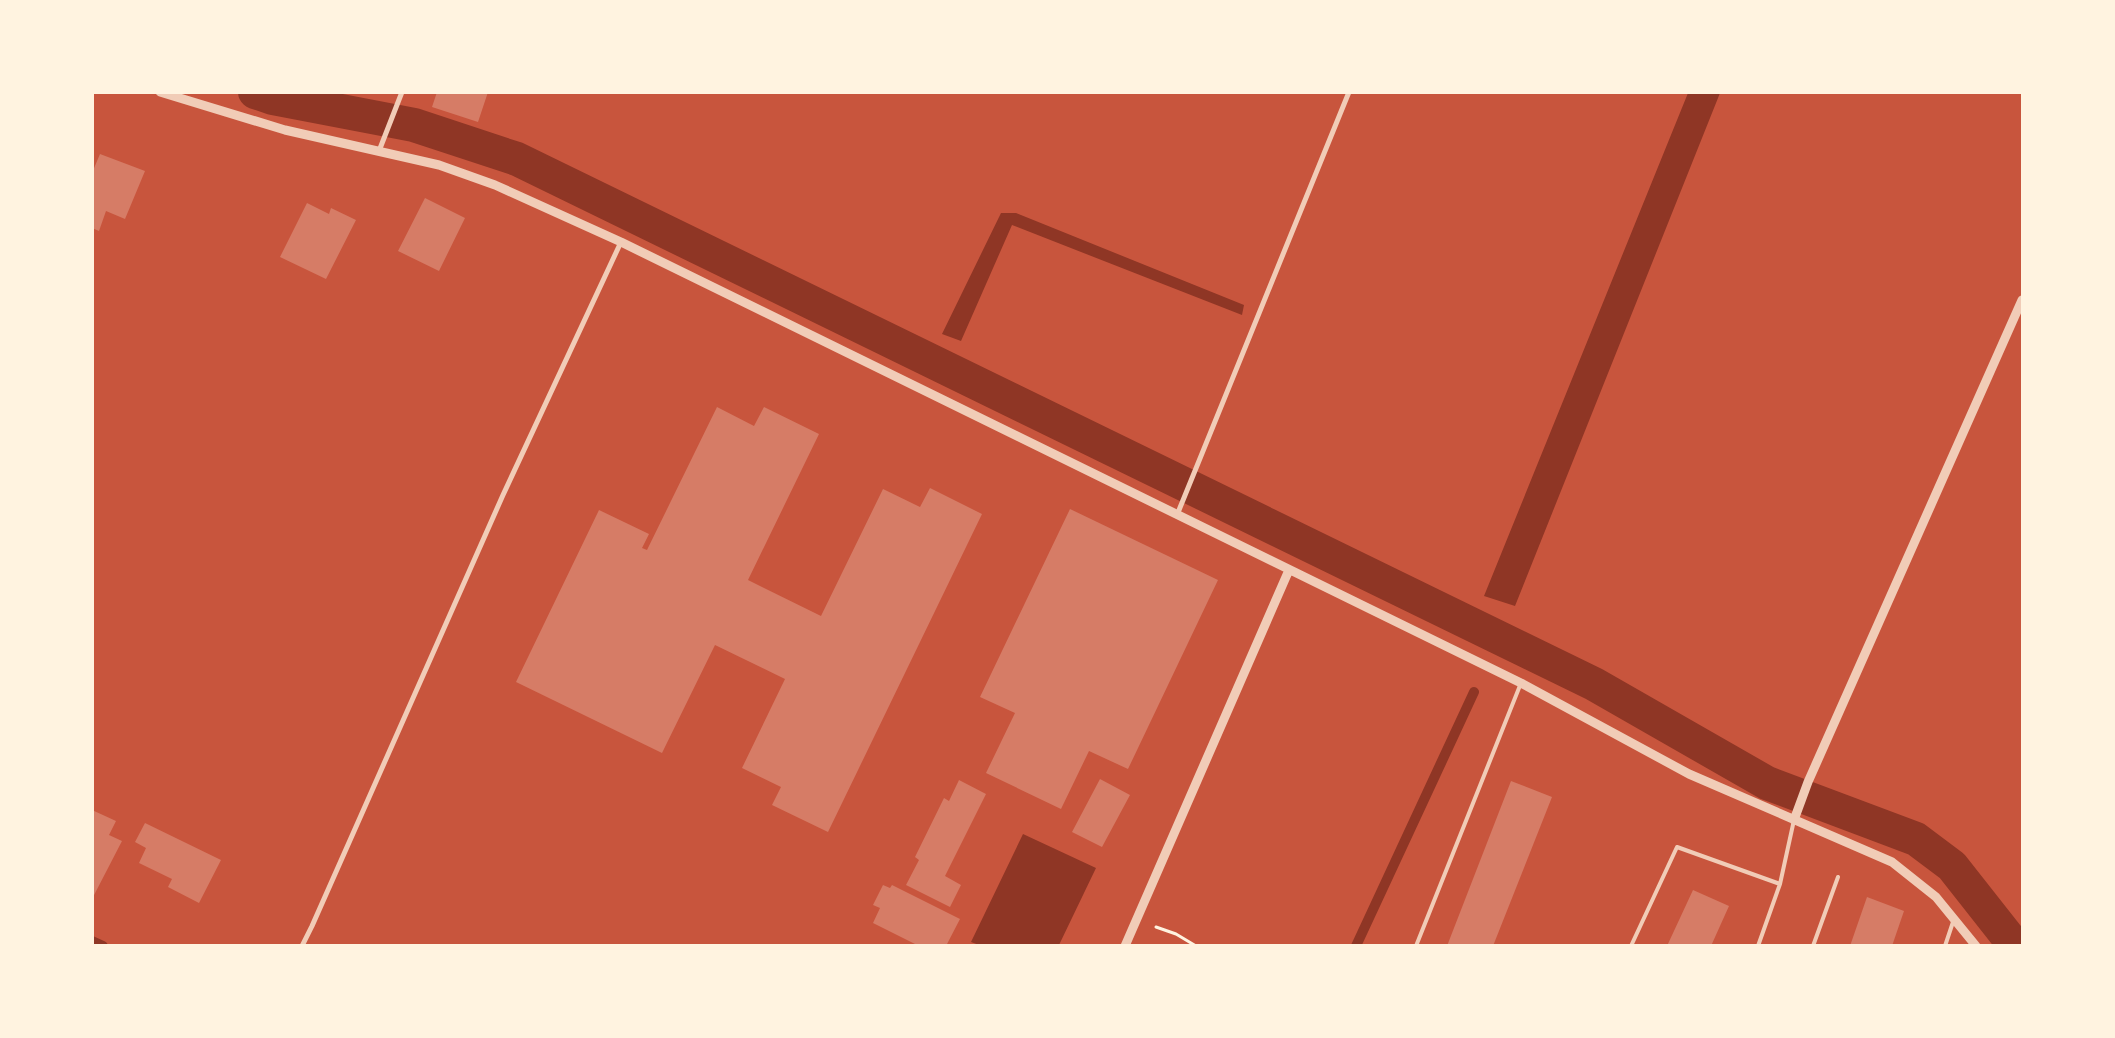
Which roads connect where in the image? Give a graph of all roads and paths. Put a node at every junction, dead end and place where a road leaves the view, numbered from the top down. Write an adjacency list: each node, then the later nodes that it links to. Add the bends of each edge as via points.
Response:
1 (160, 92): 4 (street, via 284,130)
2 (402, 92): 4 (street)
3 (1349, 92): 7 (street)
4 (379, 151): 5 (street, via 439,165 495,184)
5 (621, 242): 7 (street); 15 (street, via 503,495)
6 (2022, 300): 10 (street)
7 (1177, 515): 8 (street)
8 (1289, 570): 9 (street); 14 (street)
9 (1521, 683): 10 (street, via 1689,774); 18 (lane)
10 (1794, 820): 12 (lane); 13 (street, via 1892,862 1936,897)
11 (1838, 877): 21 (lane)
12 (1780, 884): 19 (lane, via 1677,847); 20 (lane)
13 (1954, 919): 22 (lane); 23 (street)
14 (1136, 920): 16 (street); 17 (path, via 1176,934)
15 (302, 946)
16 (1125, 946)
17 (1196, 946)
18 (1416, 946)
19 (1631, 946)
20 (1758, 946)
21 (1813, 946)
22 (1945, 946)
23 (1976, 946)

